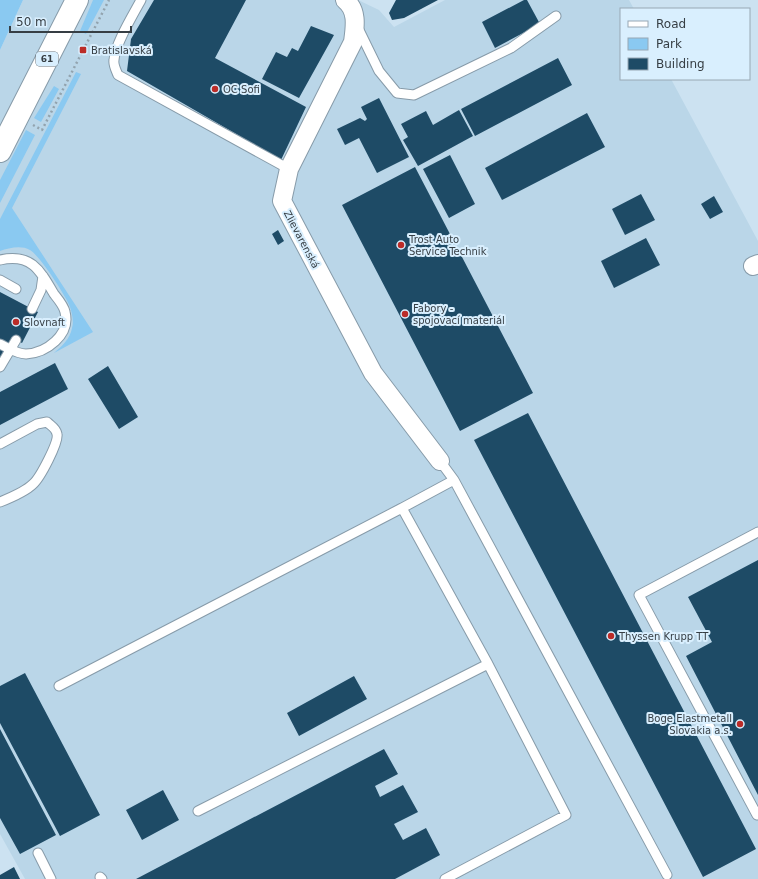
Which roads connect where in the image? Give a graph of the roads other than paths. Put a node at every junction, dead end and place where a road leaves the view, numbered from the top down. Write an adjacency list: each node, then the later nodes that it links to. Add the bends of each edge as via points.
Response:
1 (77, 0): 6 (main road, 61)
2 (141, 0): 7 (lane, via 121,38 114,60 118,74)
3 (352, 2): 5 (street, Zlievarenská)
4 (556, 16): 5 (lane, via 511,48 414,95 396,93 379,71)
5 (356, 24): 7 (street, Zlievarenská, via 353,42)
6 (0, 151)
7 (289, 169): 18 (street, Zlievarenská, via 282,201 373,373)
8 (0, 260): 9 (lane, via 26,260 36,266)
9 (43, 276): 12 (lane, via 41,290); 15 (lane, via 65,312 64,330 49,347 37,352 24,354)
10 (0, 280): 11 (lane)
11 (16, 288)
12 (32, 309)
13 (16, 340): 15 (lane)
14 (0, 344): 15 (lane)
15 (9, 349): 16 (lane)
16 (0, 367)
17 (0, 444): 20 (lane, via 37,424 47,422 55,428 58,435 38,479 32,485)
18 (440, 461): 19 (lane)
19 (454, 480): 21 (lane); 28 (lane)
20 (0, 502)
21 (402, 508): 23 (lane); 24 (lane)
22 (758, 532): 26 (lane, via 639,595 756,815)
23 (488, 664): 25 (lane); 30 (lane, via 566,815)
24 (59, 686)
25 (198, 811)
26 (758, 814)
27 (38, 853): 29 (lane)
28 (667, 875)
29 (51, 879)
30 (445, 879)

